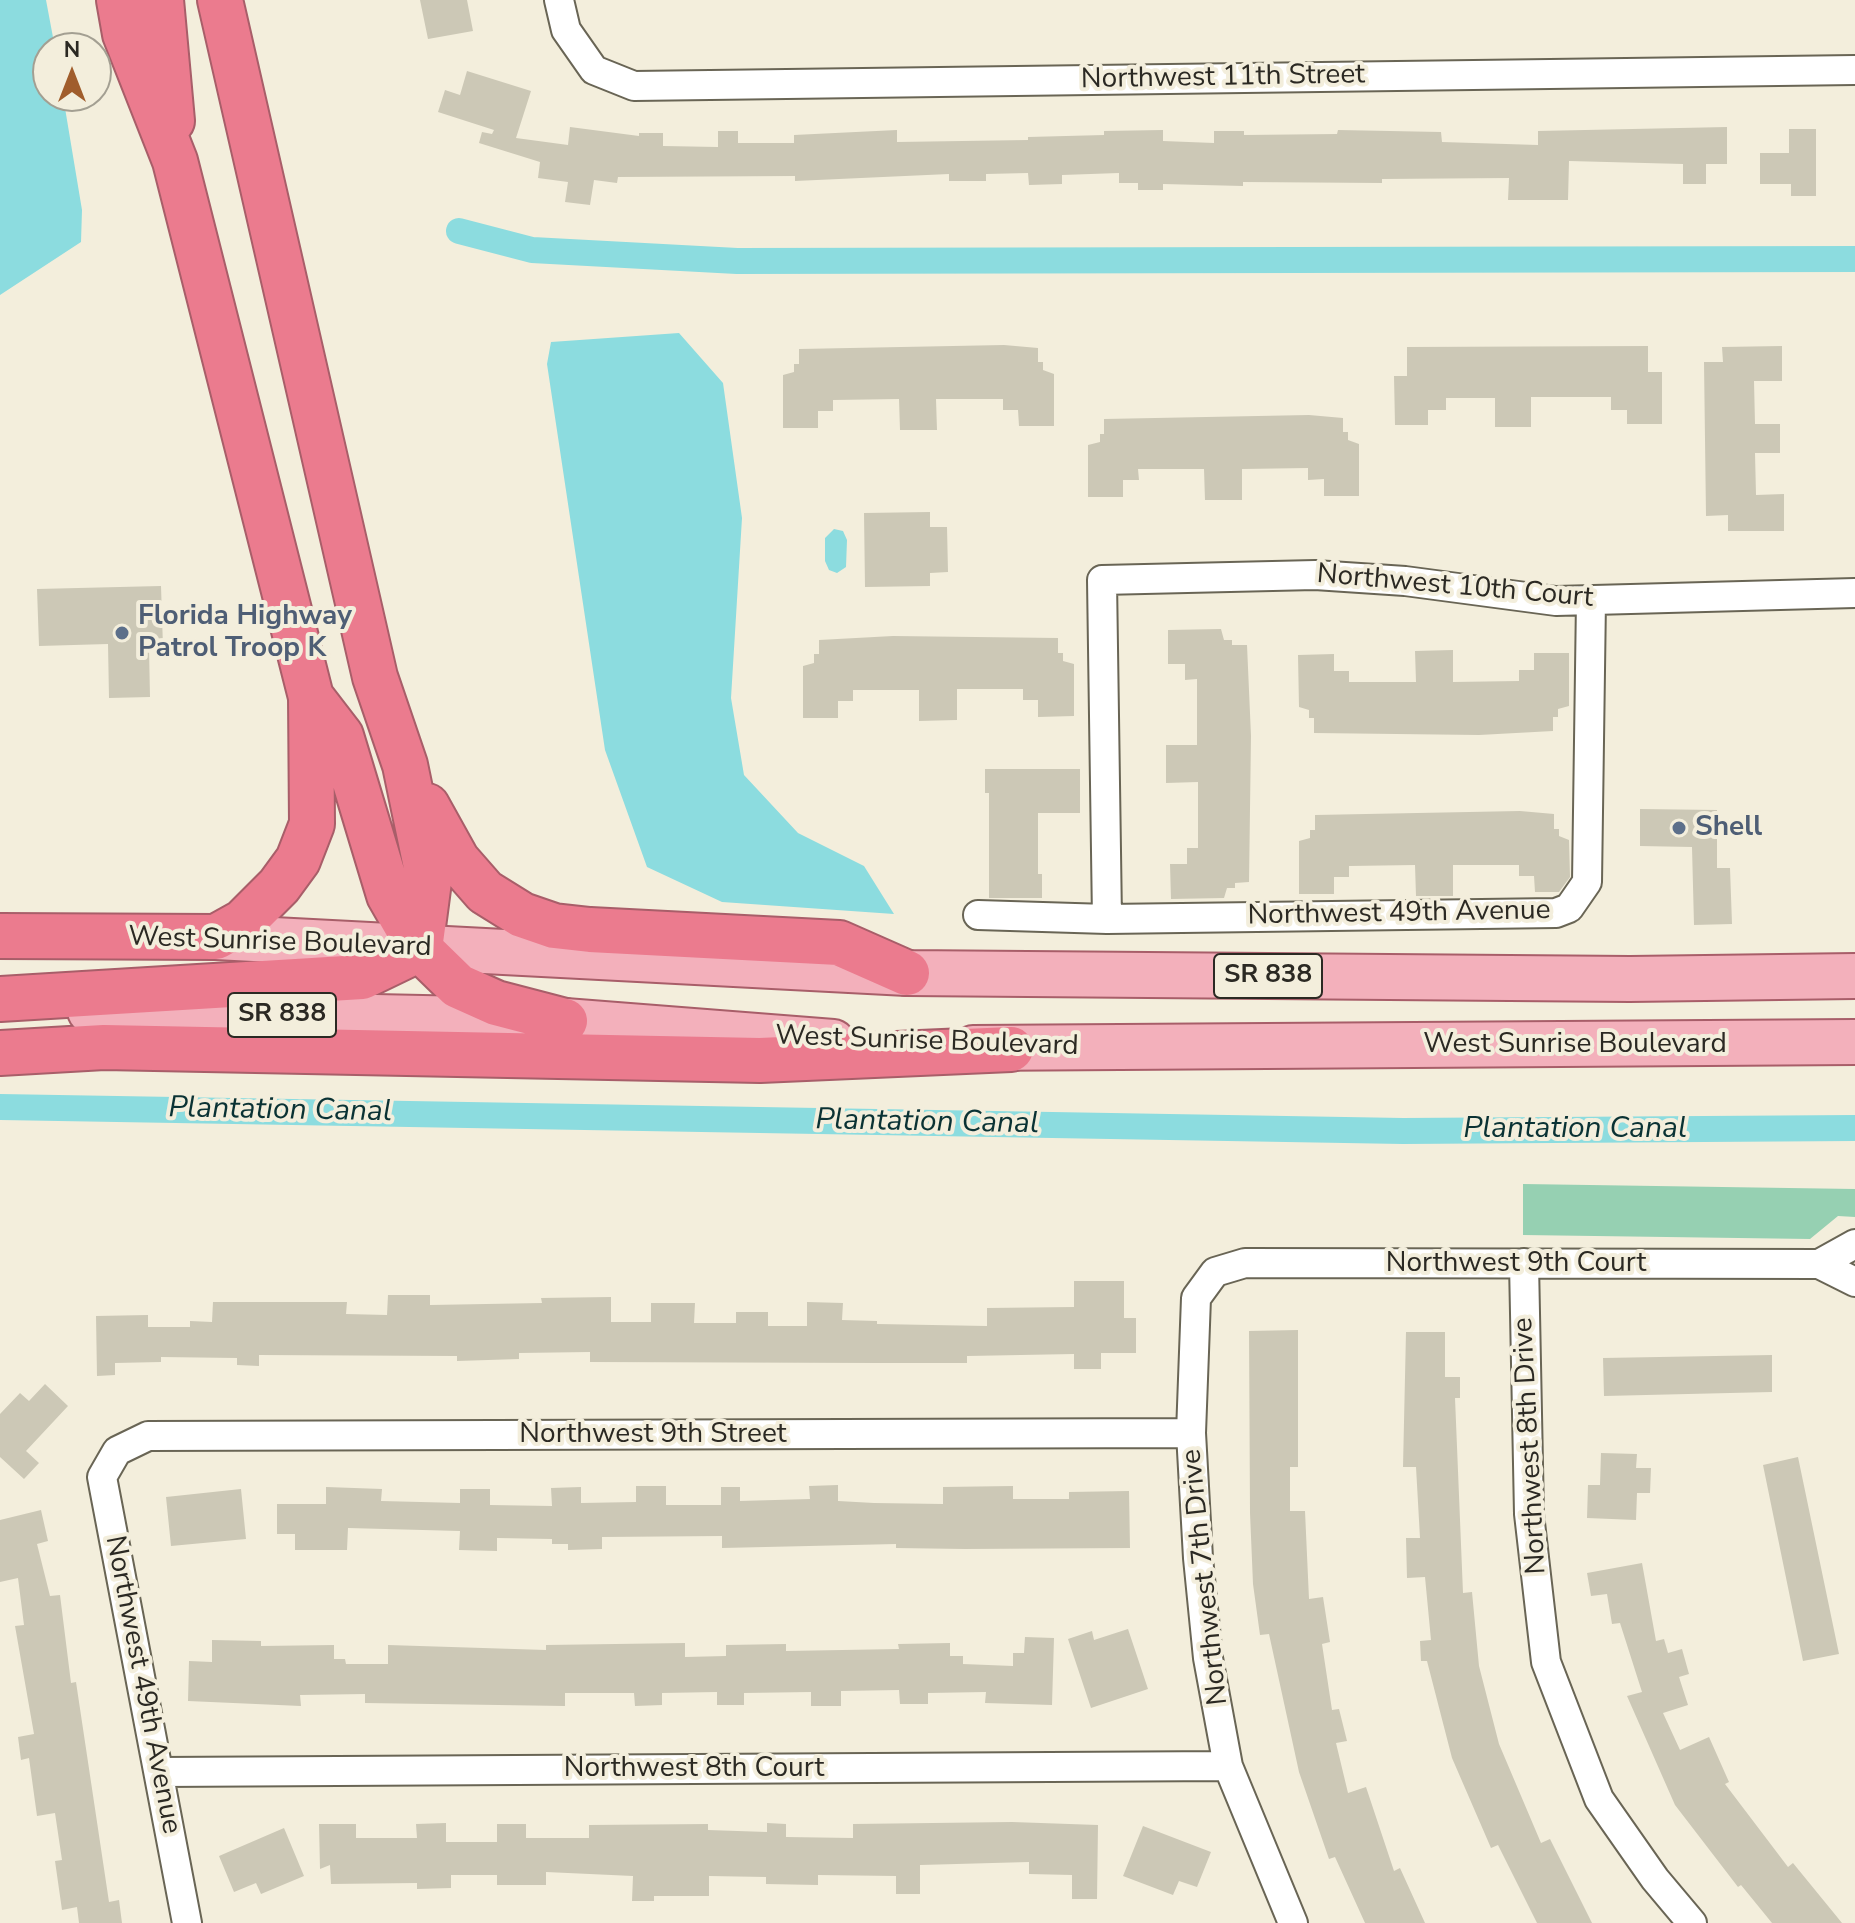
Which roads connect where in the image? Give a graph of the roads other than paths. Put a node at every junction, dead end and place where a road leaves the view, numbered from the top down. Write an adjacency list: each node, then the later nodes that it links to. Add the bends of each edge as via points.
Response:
1 (119, 0): 6 (highway, via 125,34)
2 (161, 0): 6 (highway)
3 (220, 0): 10 (highway, via 375,677)
4 (559, 0): 5 (street, Northwest 11th Street, via 566,30 594,70 634,86)
5 (1855, 70)
6 (175, 161): 9 (highway)
7 (1855, 593): 8 (street, Northwest 10th Court)
8 (1591, 600): 12 (street, Northwest 49th Avenue, via 1587,882 1569,908 1556,913); 12 (street, Northwest 10th Court, via 1556,601 1315,575 1102,580)
9 (311, 697): 14 (highway, via 312,824 298,860 243,922); 15 (highway, via 341,736 389,895)
10 (405, 765): 15 (highway, via 429,881); 16 (highway, via 457,860 485,892 522,915 590,930 839,943)
11 (978, 915): 12 (street, Northwest 49th Avenue)
12 (1107, 919)
13 (0, 936): 14 (highway, West Sunrise Boulevard / SR 838)
14 (216, 937): 15 (main road, West Sunrise Boulevard / SR 838)
15 (420, 949): 16 (main road, West Sunrise Boulevard / SR 838); 18 (highway, via 362,977); 20 (highway, via 458,986 496,1003)
16 (907, 973): 17 (main road, West Sunrise Boulevard / SR 838)
17 (1855, 976)
18 (0, 999)
19 (0, 1009): 20 (main road, West Sunrise Boulevard / SR 838)
20 (565, 1021): 22 (main road, West Sunrise Boulevard / SR 838, via 846,1043)
21 (1855, 1042): 22 (main road, West Sunrise Boulevard / SR 838)
22 (1011, 1049): 23 (highway, via 760,1060 104,1047)
23 (0, 1053)
24 (1855, 1244): 26 (street, Northwest 9th Court)
25 (1524, 1263): 26 (street, Northwest 9th Court); 27 (street, Northwest 9th Court, via 1245,1263); 35 (street, Northwest 8th Drive, via 1529,1514 1546,1662 1599,1799)
26 (1819, 1264): 28 (street, Northwest 9th Court)
27 (1215, 1272): 29 (street, Northwest 7th Drive, via 1196,1298)
28 (1855, 1282)
29 (1191, 1433): 30 (street, Northwest 9th Street, via 148,1436); 31 (street, Northwest 7th Drive, via 1208,1658)
30 (117, 1451): 32 (street, Northwest 49th Avenue, via 102,1477)
31 (1228, 1766): 32 (street, Northwest 8th Court); 34 (street, Northwest 7th Drive)
32 (160, 1772): 33 (street, Northwest 49th Avenue)
33 (187, 1923)
34 (1293, 1923)
35 (1692, 1923)

